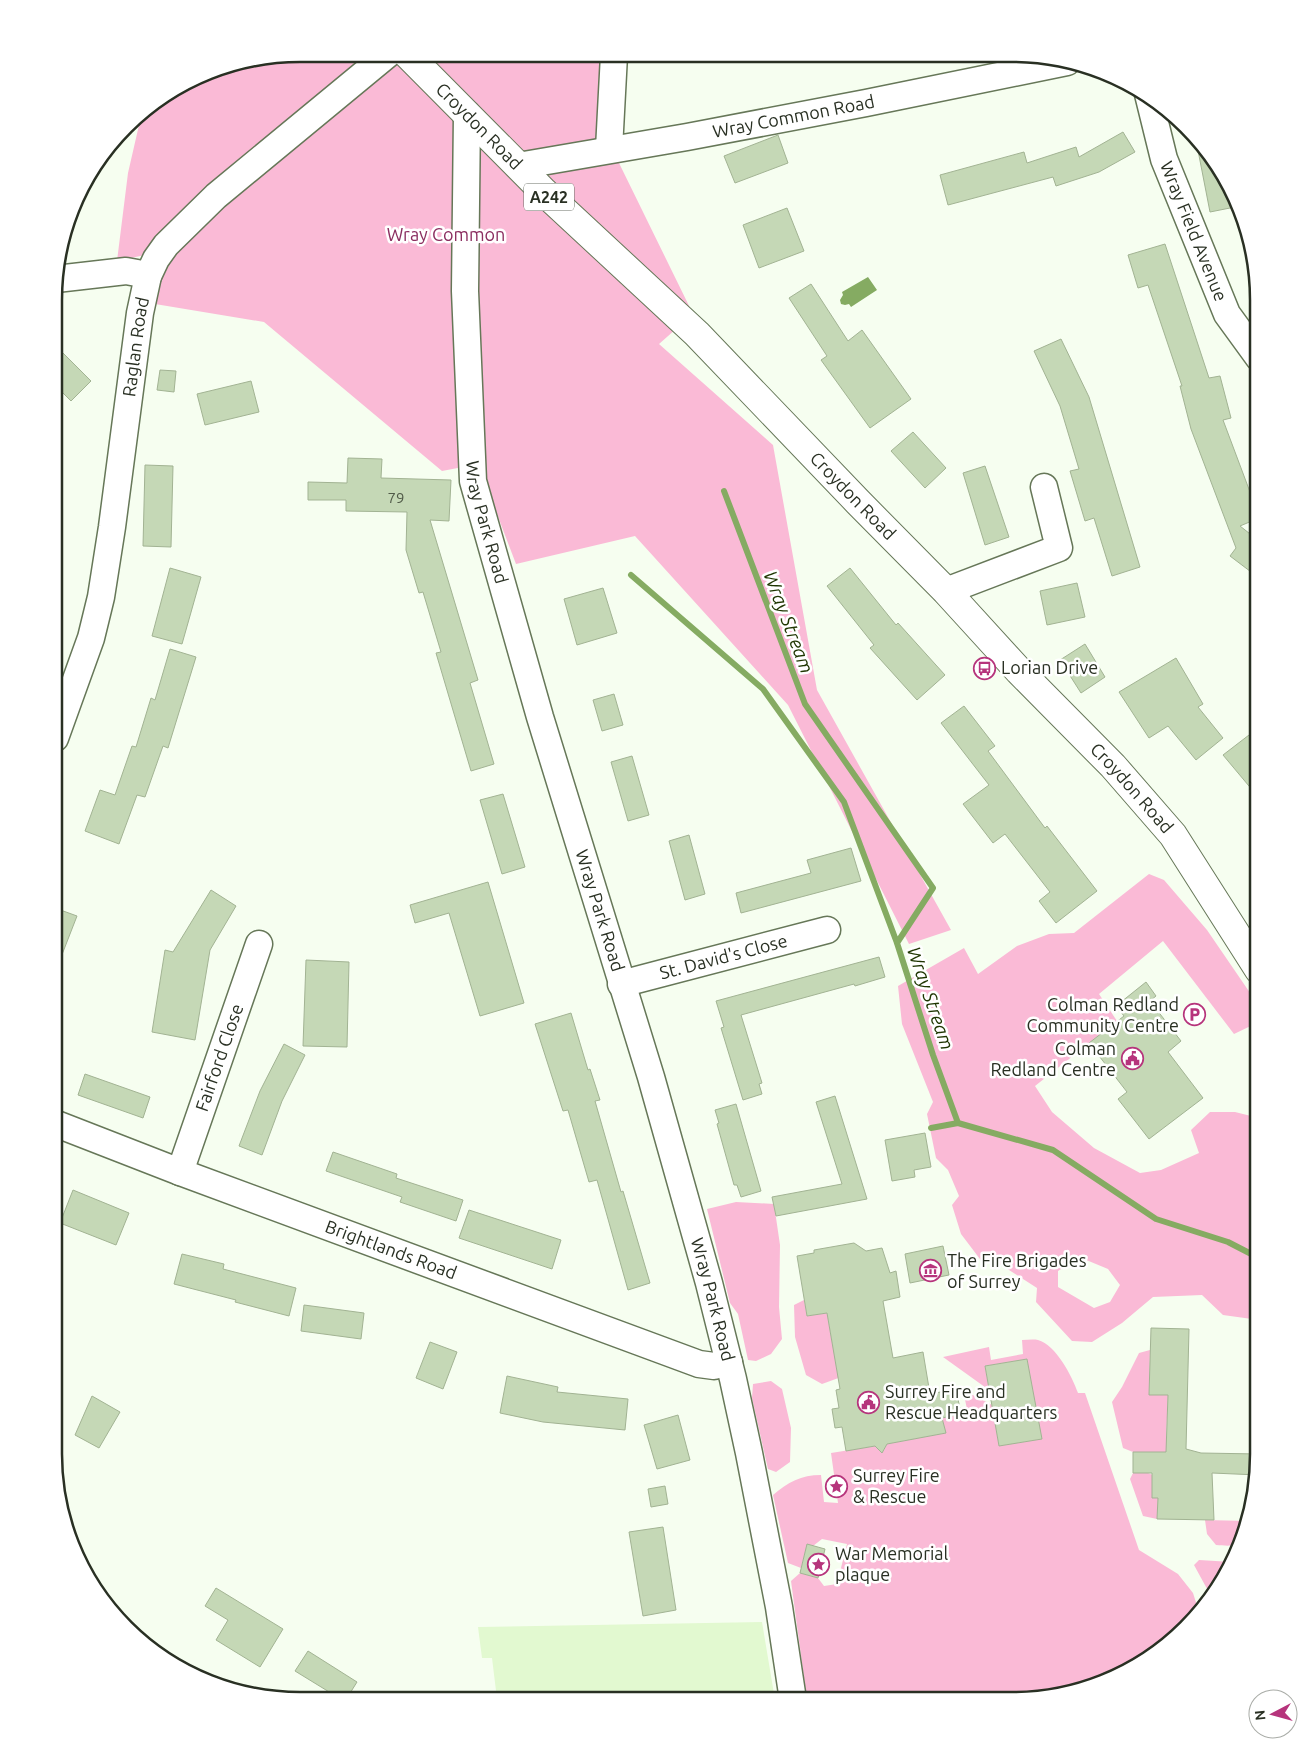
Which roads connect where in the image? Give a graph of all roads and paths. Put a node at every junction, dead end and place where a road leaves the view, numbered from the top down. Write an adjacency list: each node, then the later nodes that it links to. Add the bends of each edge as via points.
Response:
1 (378, 62): 9 (street, Raglan Road, via 209,202 166,245)
2 (415, 62): 6 (main road, Croydon Road / A242)
3 (614, 62): 7 (street)
4 (1050, 66): 7 (street, Wray Common Road, via 866,103)
5 (1151, 107): 11 (street, Wray Field Avenue, via 1164,159 1227,314)
6 (467, 114): 8 (main road, Croydon Road / A242); 18 (street, Wray Park Road, via 465,291 474,480 540,716)
7 (609, 149): 8 (street, Wray Common Road)
8 (518, 166): 13 (main road, Croydon Road / A242, via 697,334)
9 (148, 276): 10 (street, via 126,271); 14 (street, Raglan Road, via 140,313 101,596 91,638)
10 (64, 278)
11 (1250, 346)
12 (1044, 487): 13 (street, via 1059,548)
13 (946, 591): 17 (main road, Croydon Road / A242, via 1113,766 1173,835)
14 (62, 720)
15 (827, 930): 18 (street, St. David's Close)
16 (259, 944): 20 (street, Fairford Close)
17 (1250, 956)
18 (621, 984): 21 (street, Wray Park Road, via 654,1087)
19 (62, 1126): 20 (street, Brightlands Road)
20 (180, 1172): 21 (street, Brightlands Road, via 699,1364 714,1366)
21 (729, 1362): 22 (street, Wray Park Road, via 779,1607)
22 (792, 1691)

